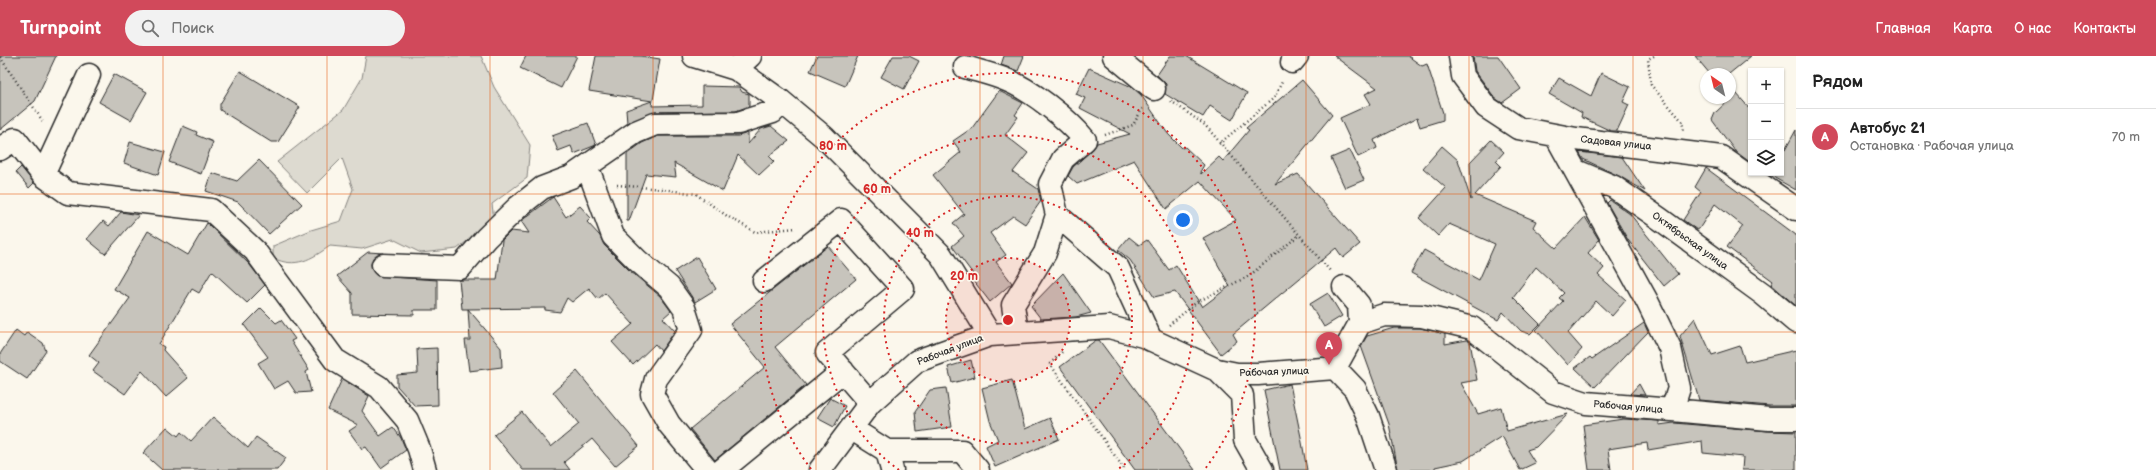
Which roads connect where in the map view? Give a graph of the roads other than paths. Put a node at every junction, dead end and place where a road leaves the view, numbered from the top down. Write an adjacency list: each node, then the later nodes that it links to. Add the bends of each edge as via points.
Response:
1 (694, 56): 4 (street)
2 (1114, 56): 7 (street)
3 (1460, 56): 9 (street, Садовая улица, via 1463,76 1486,107 1518,128)
4 (743, 63): 8 (street)
5 (965, 66): 15 (street, via 1005,79 1024,89 1073,125 1085,140 1063,159 1050,184)
6 (89, 75): 12 (street)
7 (1154, 89)
8 (781, 101): 13 (street, via 773,112 738,123 655,124 636,132); 22 (street, via 824,137 941,256)
9 (1556, 136): 11 (street, Рабочая улица); 14 (street, Садовая улица, via 1721,158)
10 (0, 149): 12 (street, via 15,139)
11 (1576, 171): 19 (street, Октябрьская улица, via 1614,187 1655,215 1763,294); 28 (street, Рабочая улица, via 1670,348 1679,388)
12 (43, 175): 32 (street, via 68,193 211,210 255,251 335,360 378,387 407,420)
13 (590, 175): 16 (street, via 571,177 542,188 486,238 460,268); 33 (street, via 613,236 669,286 684,308 691,330 656,379 652,394 669,424)
14 (1796, 209)
15 (1057, 215): 21 (street, via 1045,253 1013,305); 23 (street, via 1118,268)
16 (383, 265)
17 (764, 281): 26 (street, via 841,220 903,289 827,353)
18 (1344, 287): 20 (street, via 1359,305)
19 (1796, 322)
20 (1360, 323): 24 (street); 28 (street, Рабочая улица, via 1384,315 1422,316 1472,328 1553,392 1586,404)
21 (1017, 332): 22 (street, Рабочая улица); 23 (street, Рабочая улица, via 1109,328)
22 (990, 335): 27 (street, Рабочая улица, via 918,361)
23 (1151, 340): 25 (street, Рабочая улица)
24 (1335, 368): 25 (street, Рабочая улица, via 1258,374 1237,374); 38 (street, via 1355,389 1368,416)
25 (1217, 370): 37 (street, via 1242,395 1245,440)
26 (843, 371): 27 (street); 34 (street)
27 (870, 403): 30 (street, Рабочая улица)
28 (1672, 410): 29 (street, via 1770,420)
29 (1796, 419)
30 (852, 429): 31 (street); 35 (street, Рабочая улица)
31 (890, 461): 36 (street, via 962,451)
32 (425, 470)
33 (707, 470)
34 (722, 470)
35 (820, 470)
36 (978, 470)
37 (1262, 470)
38 (1386, 470)

